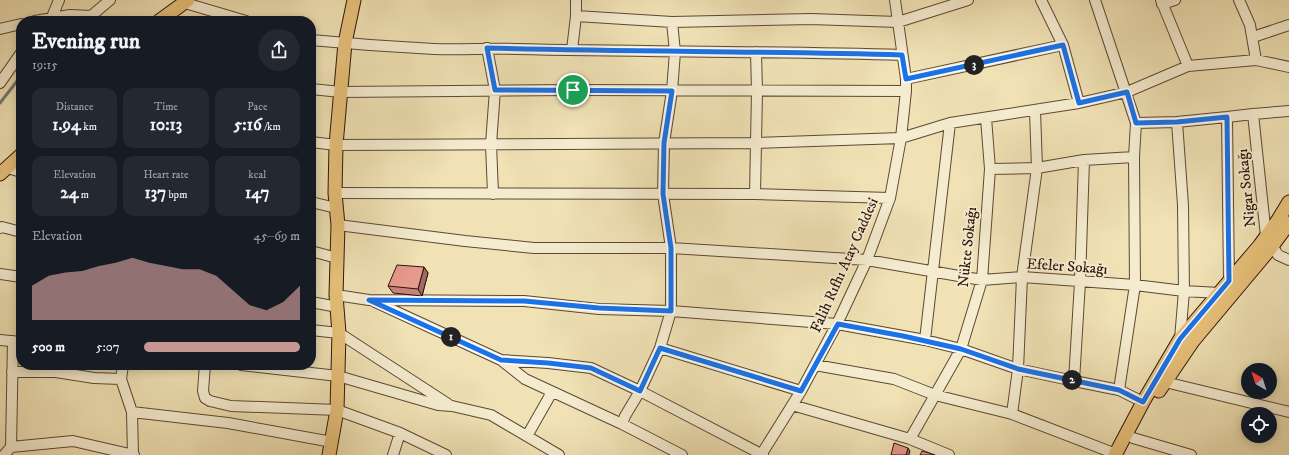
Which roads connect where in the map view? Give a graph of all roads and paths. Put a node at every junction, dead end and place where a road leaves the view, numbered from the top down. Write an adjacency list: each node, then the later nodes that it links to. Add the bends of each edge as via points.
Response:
1 (59, 0): 13 (street)
2 (110, 0): 16 (street)
3 (354, 0): 27 (main road)
4 (576, 0): 19 (street)
5 (895, 0): 21 (street, Falih Rıfhı Atay Caddesi)
6 (967, 0): 21 (street)
7 (1041, 0): 28 (street)
8 (1095, 0): 46 (street)
9 (1175, 0): 12 (street)
10 (1239, 0): 25 (street)
11 (186, 1): 17 (main road); 18 (street)
12 (1162, 2): 36 (street)
13 (47, 16)
14 (65, 16): 15 (street)
15 (91, 16)
16 (91, 16)
17 (166, 16)
18 (231, 16)
19 (576, 16): 20 (street); 30 (street)
20 (672, 22): 21 (street, via 811,19); 31 (street)
21 (898, 22): 33 (street, Falih Rıfhı Atay Caddesi)
22 (16, 25): 24 (street)
23 (1289, 25): 25 (street)
24 (0, 29)
25 (1253, 37): 35 (street)
26 (316, 40): 27 (street)
27 (345, 43): 29 (street, via 435,49); 45 (main road)
28 (1063, 45): 38 (street); 47 (street)
29 (487, 48): 30 (street); 41 (street)
30 (572, 50): 31 (street)
31 (675, 52): 32 (street); 42 (street)
32 (756, 52): 33 (street); 43 (street)
33 (902, 55): 38 (street, Falih Rıfhı Atay Caddesi)
34 (16, 60): 39 (street)
35 (1256, 60): 36 (street); 37 (street)
36 (1188, 66): 46 (street)
37 (1289, 67)
38 (906, 79): 44 (street, Falih Rıfhı Atay Caddesi)
39 (0, 83)
40 (316, 90): 45 (street)
41 (495, 90): 42 (street); 45 (street); 60 (street)
42 (672, 91): 43 (street); 58 (street)
43 (757, 91): 44 (street); 59 (street)
44 (906, 91): 56 (street, Falih Rıfhı Atay Caddesi)
45 (341, 92): 61 (main road)
46 (1127, 92): 47 (street); 55 (street)
47 (1079, 103): 48 (street)
48 (1035, 111): 52 (street); 65 (street)
49 (1289, 111): 50 (street)
50 (1253, 114): 51 (street); 81 (street, Nigar Sokağı)
51 (1227, 117): 53 (street); 92 (street)
52 (986, 118): 54 (street); 66 (street, Nükte Sokağı)
53 (1177, 122): 55 (street); 95 (street, via 1183,205)
54 (950, 123): 56 (street); 87 (street)
55 (1136, 123): 62 (street)
56 (901, 138): 59 (street); 73 (street, Falih Rıfhı Atay Caddesi)
57 (316, 143): 61 (street)
58 (664, 143): 59 (street); 60 (street); 71 (street)
59 (757, 143): 72 (street)
60 (491, 144): 61 (street); 70 (street)
61 (336, 145): 69 (main road)
62 (1134, 157): 64 (street); 94 (street)
63 (16, 159): 67 (main road)
64 (1084, 160): 65 (street); 93 (street)
65 (1037, 168): 66 (street); 90 (street)
66 (990, 169): 91 (street, Nükte Sokağı)
67 (3, 171): 68 (street)
68 (16, 172)
69 (335, 193): 70 (street); 76 (main road)
70 (493, 194): 71 (street)
71 (663, 194): 72 (street); 82 (street)
72 (755, 194): 73 (street)
73 (890, 198): 85 (street, Falih Rıfhı Atay Caddesi)
74 (1289, 202): 81 (main road)
75 (316, 203): 76 (street)
76 (336, 208): 78 (main road)
77 (1289, 223): 81 (main road)
78 (338, 226): 82 (street, Efeler Sokağı, via 534,248); 84 (main road)
79 (0, 228): 80 (street)
80 (16, 231)
81 (1269, 241): 86 (street, via 1278,255); 92 (main road); 121 (main road)
82 (671, 248): 85 (street, Efeler Sokağı); 100 (street)
83 (316, 252): 84 (street)
84 (337, 258): 98 (main road)
85 (866, 260): 87 (street, Efeler Sokağı); 101 (street, Falih Rıfhı Atay Caddesi)
86 (1289, 260)
87 (933, 272): 91 (street, Efeler Sokağı); 106 (street)
88 (0, 274): 89 (street)
89 (16, 276)
90 (1022, 277): 91 (street, Efeler Sokağı); 93 (street, Efeler Sokağı); 113 (street)
91 (982, 280): 110 (street, Nükte Sokağı)
92 (1229, 281): 96 (main road)
93 (1080, 282): 94 (street, Efeler Sokağı); 120 (street)
94 (1135, 285): 95 (street, Efeler Sokağı); 122 (street)
95 (1184, 291): 96 (street, Efeler Sokağı); 104 (street)
96 (1219, 293): 104 (main road)
97 (369, 300): 98 (street); 100 (street, via 524,301); 111 (street)
98 (337, 301): 99 (street); 103 (main road)
99 (316, 302)
100 (671, 311): 101 (street); 109 (street)
101 (838, 324): 106 (street); 112 (street, Falih Rıfhı Atay Caddesi)
102 (316, 331): 103 (street)
103 (339, 333): 118 (main road); 129 (street)
104 (1180, 339): 127 (main road)
105 (0, 340): 107 (street)
106 (925, 340): 110 (street)
107 (16, 341)
108 (16, 347): 117 (street)
109 (660, 348): 123 (street); 124 (street)
110 (961, 349): 113 (street); 126 (street, Nükte Sokağı)
111 (501, 360): 123 (street, via 591,368); 125 (street, via 525,379)
112 (815, 365): 124 (street, Falih Rıfhı Atay Caddesi); 126 (street, via 894,380)
113 (1018, 369): 120 (street); 133 (street)
114 (122, 370): 119 (street)
115 (205, 370): 130 (street, via 203,391 205,398 210,401 232,406)
116 (285, 370): 118 (street)
117 (12, 372): 119 (street, via 56,372); 140 (street)
118 (338, 376): 129 (street, via 438,405); 130 (main road)
119 (121, 379): 131 (street)
120 (1074, 381): 122 (street)
121 (1164, 382): 132 (street); 137 (main road)
122 (1119, 390): 127 (street)
123 (640, 391): 134 (street); 141 (street)
124 (801, 391): 128 (street, Falih Rıfhı Atay Caddesi)
125 (552, 392): 134 (street); 136 (street)
126 (935, 395): 133 (street); 138 (street, Nükte Sokağı)
127 (1143, 402): 150 (main road)
128 (792, 404): 138 (street); 141 (street, Falih Rıfhı Atay Caddesi)
129 (452, 406): 136 (street, via 491,416)
130 (337, 410): 135 (street); 139 (main road)
131 (132, 412): 139 (street, via 228,423); 143 (street)
132 (1289, 412)
133 (1012, 414): 150 (street)
134 (622, 424): 148 (street)
135 (400, 433): 145 (street); 146 (street)
136 (527, 436): 147 (street)
137 (1133, 438): 150 (main road); 151 (street)
138 (910, 439): 149 (street)
139 (332, 442): 144 (main road)
140 (11, 447): 142 (street); 143 (street, via 73,441)
141 (762, 454)
142 (4, 455)
143 (133, 455)
144 (329, 455)
145 (393, 455)
146 (446, 455)
147 (559, 455)
148 (682, 455)
149 (949, 455)
150 (1118, 455)
151 (1191, 455)

